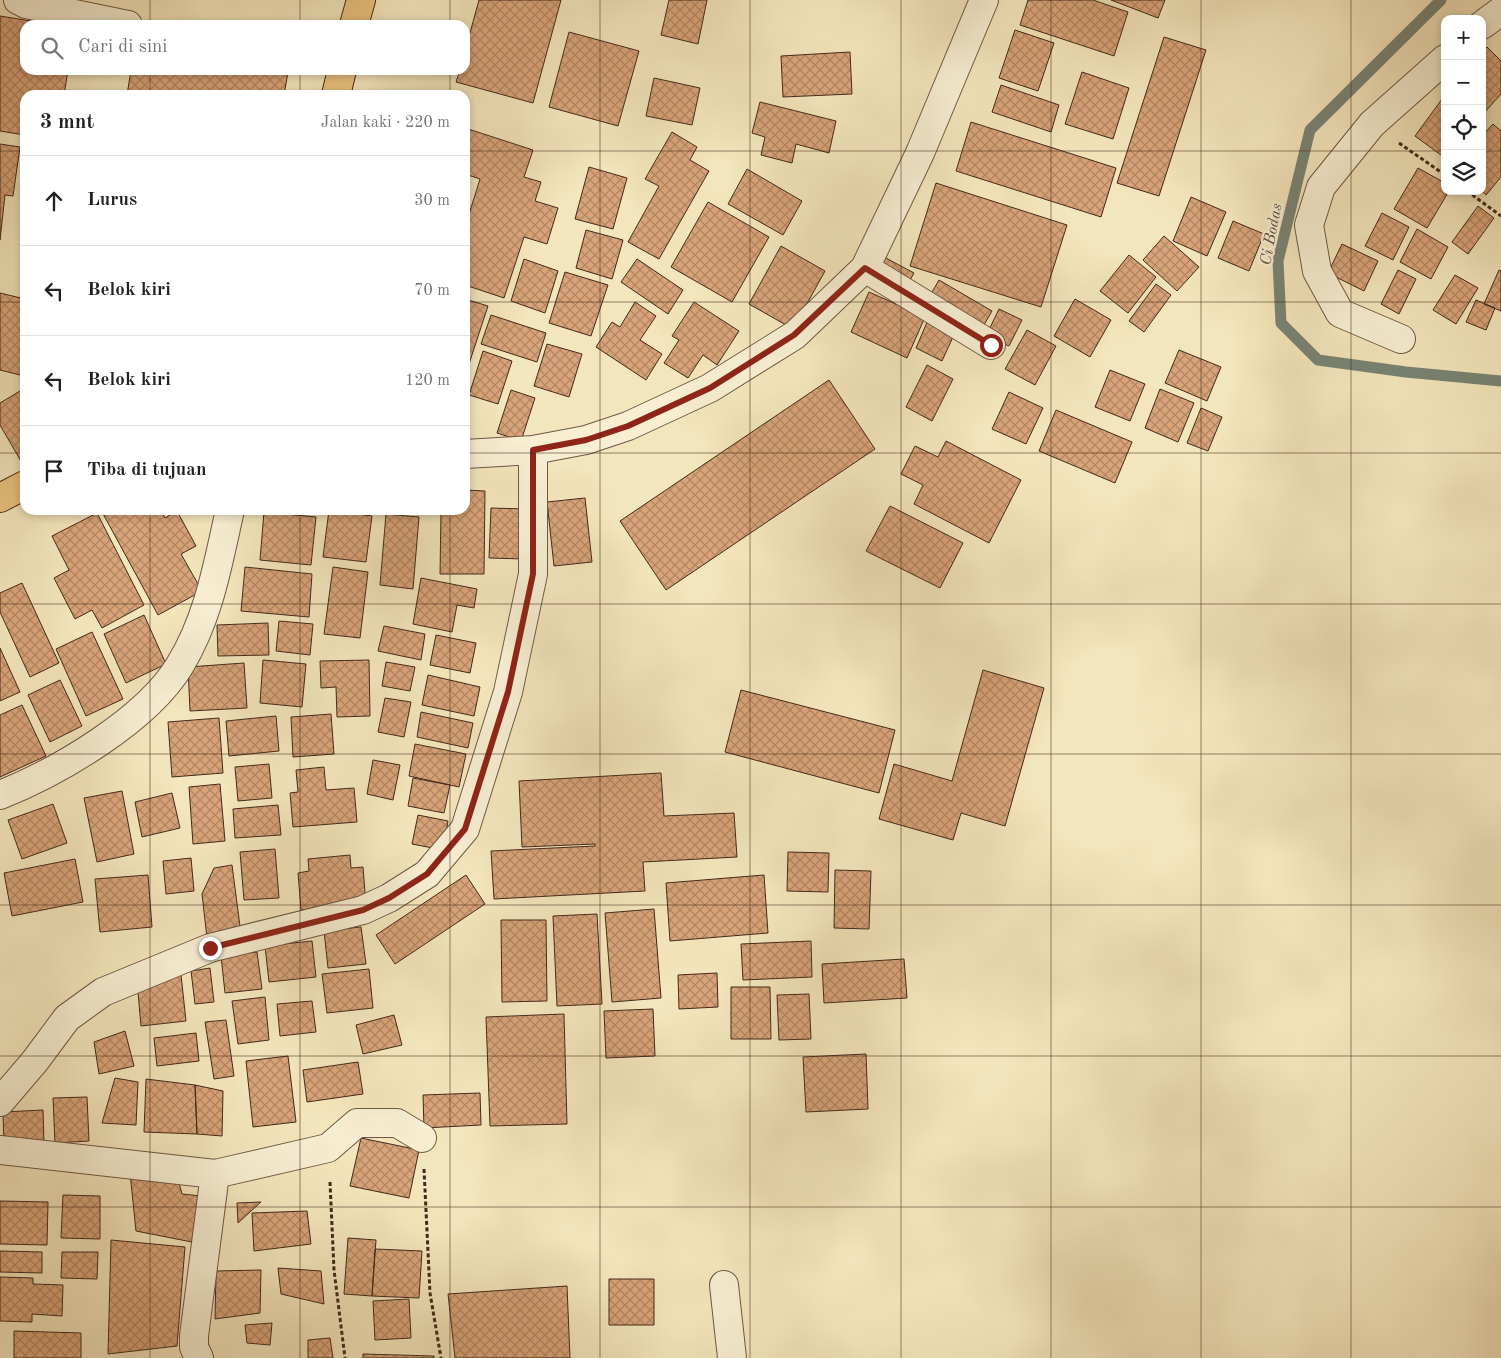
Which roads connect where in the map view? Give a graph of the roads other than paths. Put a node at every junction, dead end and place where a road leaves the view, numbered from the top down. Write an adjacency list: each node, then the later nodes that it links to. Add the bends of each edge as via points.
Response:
1 (18, 0): 5 (street)
2 (361, 0): 6 (main road)
3 (984, 0): 11 (street, via 920,153)
4 (1501, 11): 7 (street)
5 (104, 20)
6 (355, 20)
7 (1486, 22)
8 (1444, 60): 12 (street, via 1372,124 1321,187 1309,224 1317,271 1340,313)
9 (341, 75): 10 (main road)
10 (337, 90)
11 (865, 268): 13 (street); 14 (street, via 794,335 710,388 628,426 586,440)
12 (1401, 339)
13 (991, 345)
14 (533, 450): 15 (street); 20 (street, via 533,574 508,692 465,829 427,874 363,910 210,948 103,992 67,1018)
15 (470, 454)
16 (20, 488): 17 (main road)
17 (0, 498)
18 (229, 515): 19 (street, via 208,606 180,666 144,708 92,748 27,785)
19 (0, 795)
20 (0, 1102)
21 (422, 1138): 23 (street, via 397,1123 357,1123 328,1148)
22 (0, 1150): 23 (street)
23 (215, 1174): 25 (street, via 194,1336)
24 (724, 1285): 26 (street)
25 (199, 1358)
26 (732, 1358)

